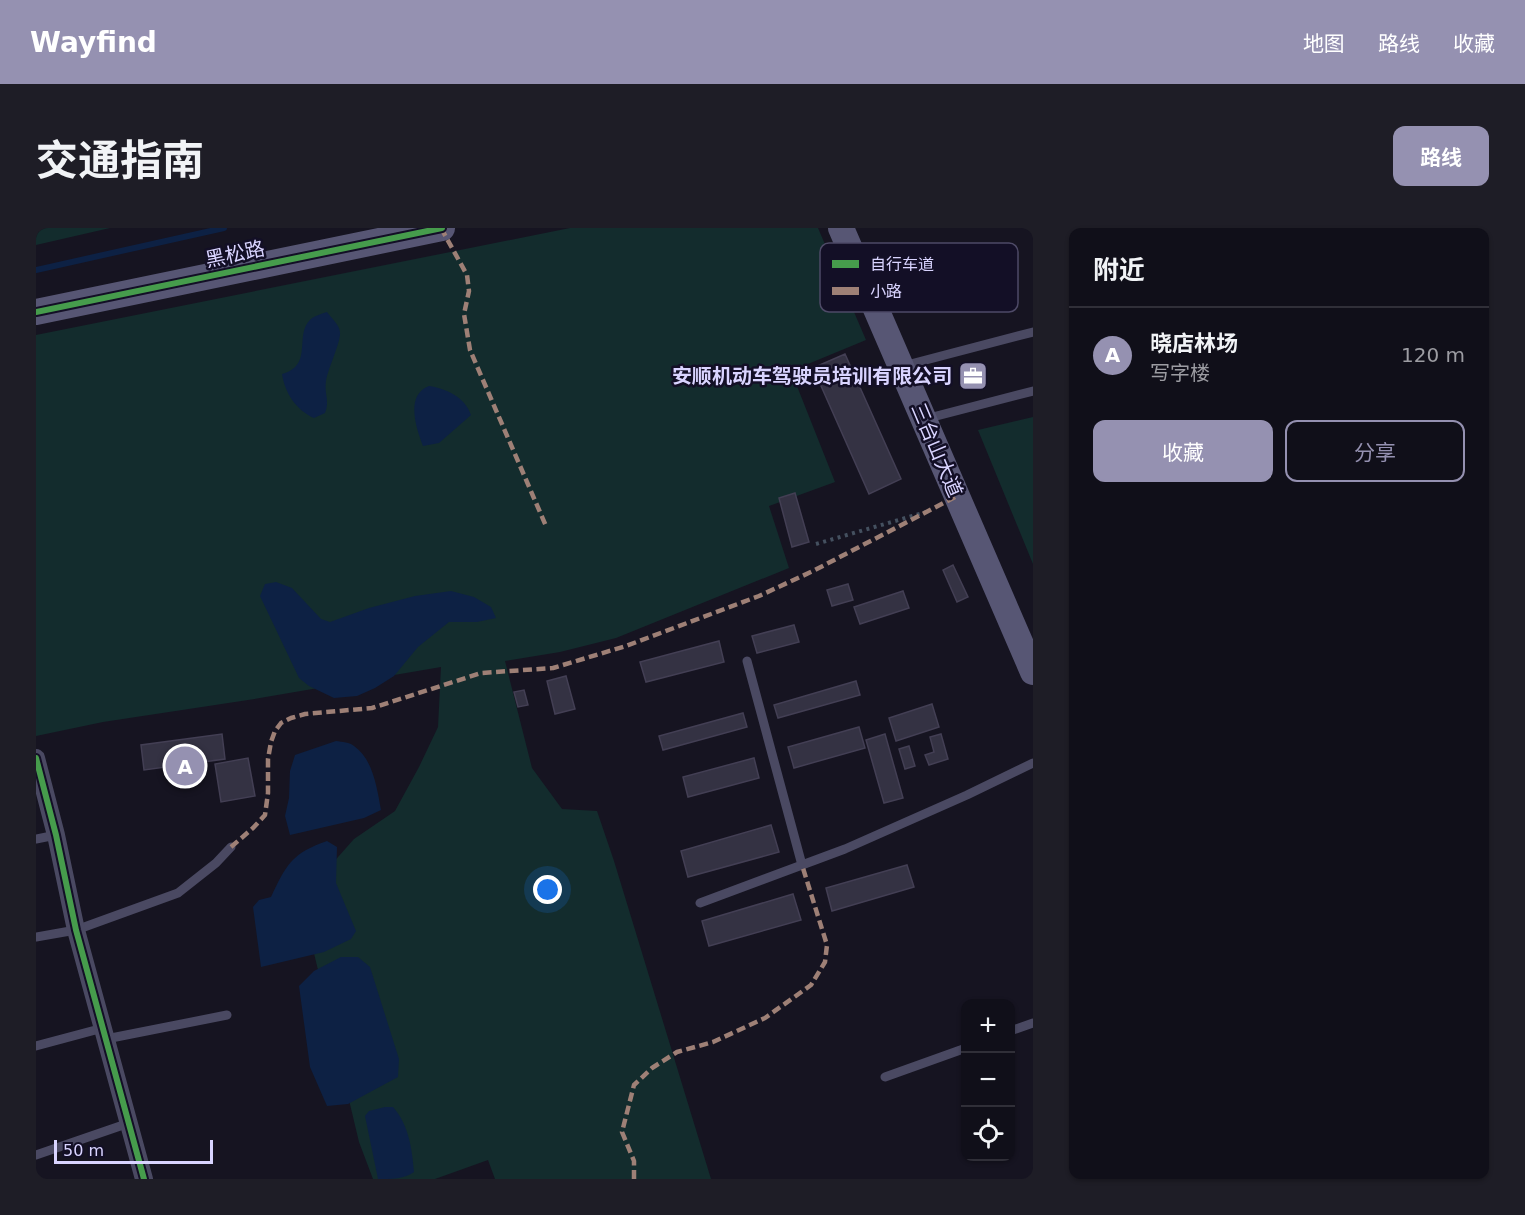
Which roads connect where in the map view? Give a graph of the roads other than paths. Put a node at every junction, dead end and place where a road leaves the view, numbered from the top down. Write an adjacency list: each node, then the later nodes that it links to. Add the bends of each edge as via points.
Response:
1 (442, 228): 4 (main road, 黑松路)
2 (841, 228): 3 (main road, 三台山大道)
3 (847, 243)
4 (36, 312)
5 (877, 312): 7 (main road, 三台山大道)
6 (1033, 332): 7 (lane)
7 (901, 367): 9 (main road, 三台山大道)
8 (1033, 391): 9 (lane)
9 (924, 420): 11 (main road, 三台山大道)
10 (747, 661): 17 (lane)
11 (1033, 672)
12 (36, 758): 14 (street)
13 (1033, 763): 17 (lane)
14 (56, 835): 15 (lane); 19 (street)
15 (36, 839)
16 (231, 847): 19 (lane, via 216,864 178,893)
17 (802, 865): 18 (lane)
18 (700, 903)
19 (76, 930): 20 (lane); 24 (street)
20 (36, 937)
21 (227, 1015): 24 (lane)
22 (1033, 1023): 23 (lane)
23 (1015, 1030)
24 (104, 1033): 25 (lane); 28 (street)
25 (36, 1046)
26 (961, 1050): 27 (lane)
27 (885, 1077)
28 (129, 1123): 29 (lane); 30 (street)
29 (36, 1155)
30 (144, 1179)

